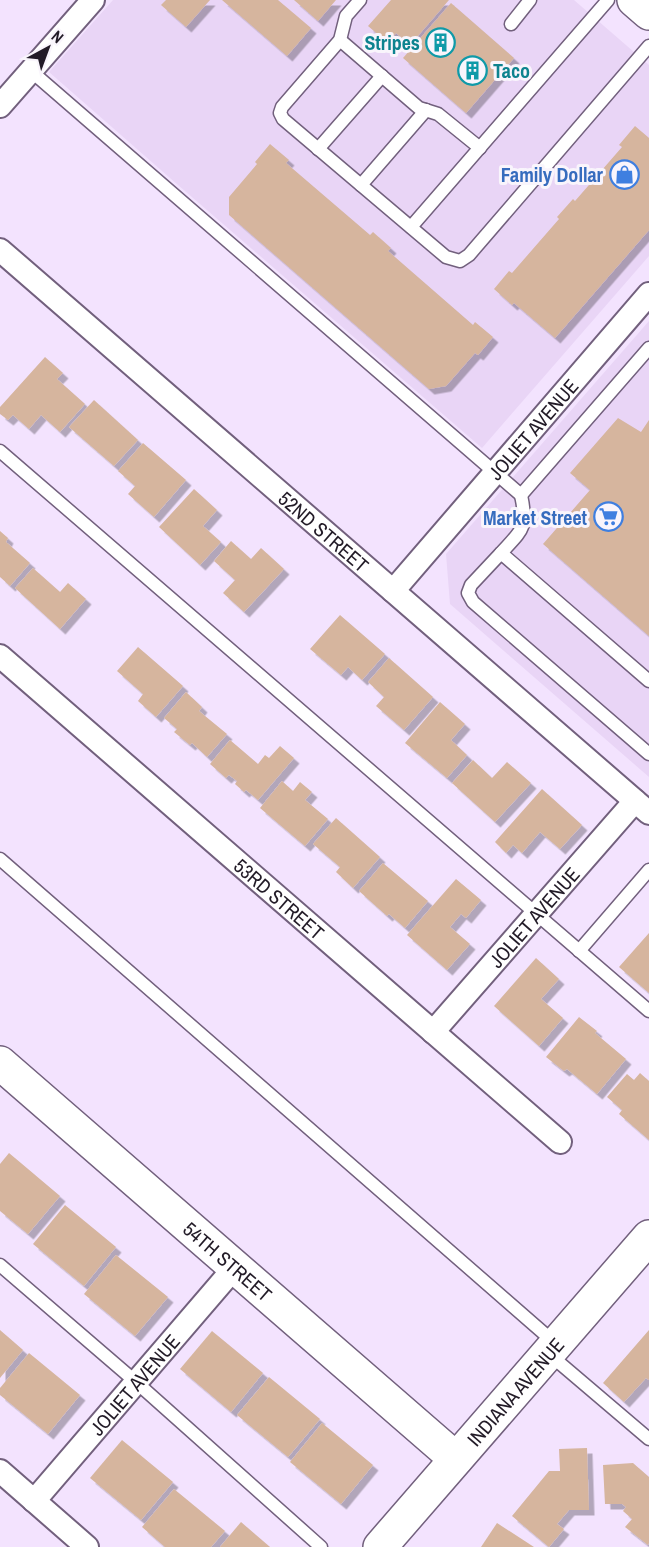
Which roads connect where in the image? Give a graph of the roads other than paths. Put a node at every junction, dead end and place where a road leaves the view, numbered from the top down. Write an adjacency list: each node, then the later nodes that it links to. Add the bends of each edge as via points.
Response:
1 (93, 0): 10 (street)
2 (360, 0): 8 (lane, via 346,16)
3 (530, 0): 7 (lane)
4 (608, 0): 14 (lane)
5 (634, 0): 6 (street)
6 (649, 13)
7 (511, 24)
8 (340, 40): 11 (lane); 15 (lane, via 280,113)
9 (649, 46): 17 (lane, via 469,255 460,261 446,257)
10 (31, 71): 12 (street); 22 (lane)
11 (382, 76): 13 (lane); 15 (lane)
12 (0, 106)
13 (426, 110): 14 (lane, via 438,114); 16 (lane)
14 (480, 148): 17 (lane)
15 (318, 149): 16 (lane)
16 (361, 185): 17 (lane)
17 (411, 227)
18 (0, 250): 25 (street, 52ND STREET)
19 (649, 294): 22 (street, JOLIET AVENUE)
20 (649, 348): 23 (lane)
21 (0, 451): 32 (lane)
22 (495, 472): 23 (lane); 25 (street, JOLIET AVENUE)
23 (521, 495): 24 (lane, via 525,512 522,531)
24 (501, 553): 27 (lane); 28 (lane, via 471,585 468,593 473,602)
25 (393, 591): 29 (street, 52ND STREET)
26 (0, 656): 35 (street, 53RD STREET)
27 (649, 681)
28 (649, 754)
29 (642, 807): 32 (street, JOLIET AVENUE)
30 (0, 859): 41 (lane)
31 (649, 870): 33 (lane)
32 (536, 915): 33 (lane); 35 (street, JOLIET AVENUE)
33 (579, 951): 34 (lane)
34 (649, 1011)
35 (433, 1032): 37 (street, 53RD STREET)
36 (0, 1064): 40 (street, 54TH STREET)
37 (560, 1142)
38 (648, 1239): 41 (street, INDIANA AVENUE)
39 (0, 1265): 42 (lane)
40 (235, 1267): 42 (street, JOLIET AVENUE); 44 (street, 54TH STREET)
41 (552, 1348): 43 (lane); 44 (street, INDIANA AVENUE)
42 (136, 1382): 46 (street, JOLIET AVENUE); 48 (lane)
43 (649, 1439)
44 (456, 1459): 49 (street, INDIANA AVENUE)
45 (0, 1471): 46 (street)
46 (34, 1501): 47 (street)
47 (87, 1547)
48 (321, 1547)
49 (380, 1547)

